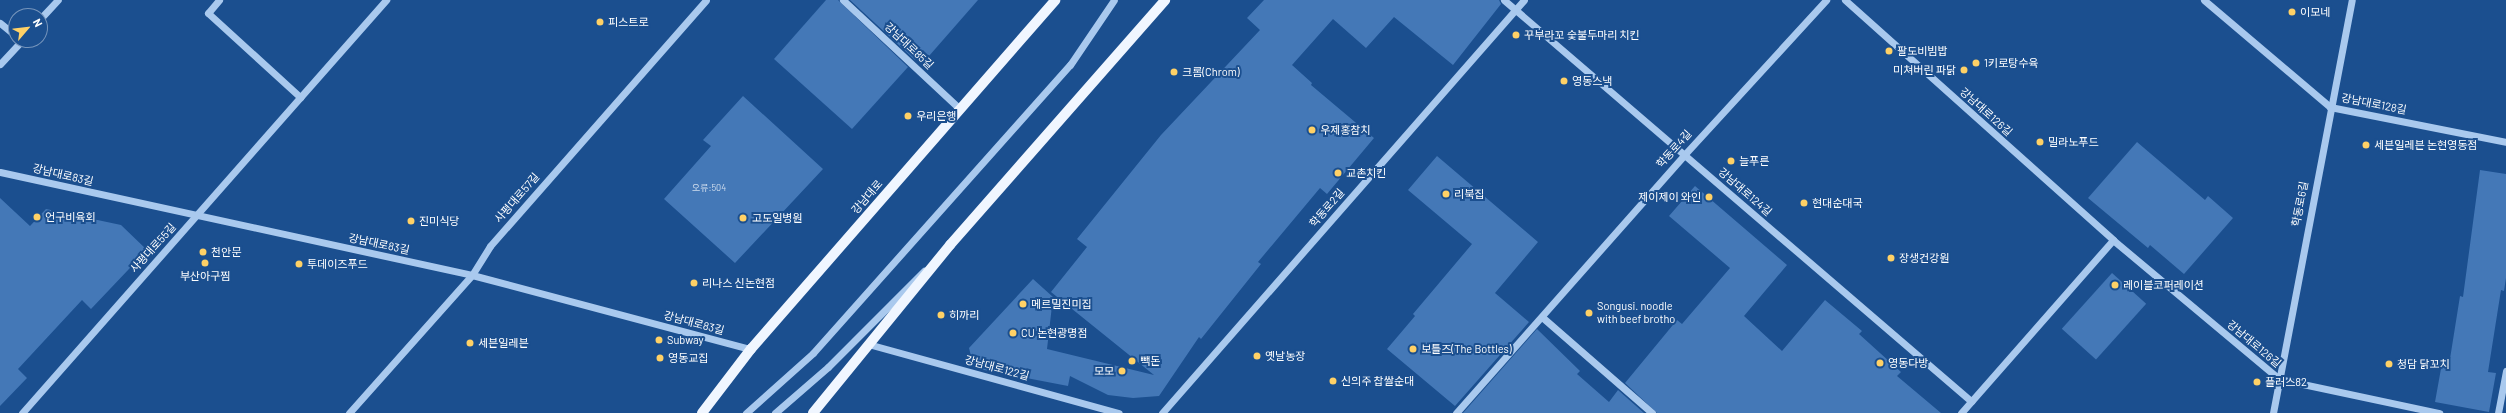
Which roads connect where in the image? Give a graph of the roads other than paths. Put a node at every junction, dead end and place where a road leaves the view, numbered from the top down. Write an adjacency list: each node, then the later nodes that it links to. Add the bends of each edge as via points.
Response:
1 (58, 0): 16 (street)
2 (219, 0): 21 (street, via 208,13)
3 (386, 0): 21 (street, 사평대로55길)
4 (706, 0): 30 (street, 사평대로57길, via 490,246)
5 (843, 0): 23 (street, 강남대로85길)
6 (1055, 0): 23 (main road, 강남대로)
7 (1114, 0): 41 (street, via 1070,65 813,353)
8 (1166, 0): 29 (main road)
9 (1504, 0): 15 (street, 강남대로124길)
10 (1524, 0): 15 (street, 학동로2길)
11 (1826, 0): 25 (street, 학동로4길)
12 (1845, 0): 28 (street, 강남대로126길)
13 (2204, 0): 22 (street, 강남대로128길)
14 (2352, 0): 22 (street, 학동로6길)
15 (1515, 10): 25 (street, 강남대로124길); 45 (street, 학동로2길)
16 (48, 11)
17 (0, 23): 18 (street)
18 (8, 30)
19 (14, 48): 20 (street)
20 (0, 64)
21 (300, 97): 27 (street, 사평대로55길)
22 (2330, 107): 24 (street, 강남대로128길); 35 (street, 학동로6길)
23 (960, 109): 33 (main road, 강남대로)
24 (2506, 142)
25 (1684, 154): 31 (street, 학동로4길); 36 (street, 강남대로124길)
26 (0, 172): 27 (street, 강남대로83길)
27 (197, 216): 30 (street, 강남대로83길); 38 (street, 사평대로55길)
28 (2113, 240): 35 (street, 강남대로126길); 36 (street)
29 (950, 245): 32 (main road); 42 (street, via 828,367)
30 (472, 275): 33 (street, 강남대로83길); 39 (street, 사평대로57길)
31 (1542, 317): 46 (street, 학동로4길); 47 (street)
32 (868, 344): 43 (main road); 44 (street, 강남대로122길)
33 (751, 349): 40 (main road, 강남대로)
34 (2506, 371): 51 (street)
35 (2279, 379): 37 (street, 강남대로126길); 49 (street, 학동로6길)
36 (1971, 401): 48 (street)
37 (2408, 410): 50 (street, 강남대로126길)
38 (22, 413)
39 (349, 413)
40 (702, 413)
41 (746, 413)
42 (775, 413)
43 (813, 413)
44 (1119, 413)
45 (1162, 413)
46 (1456, 413)
47 (1652, 413)
48 (1961, 413)
49 (2272, 413)
50 (2439, 413)
51 (2498, 413)

